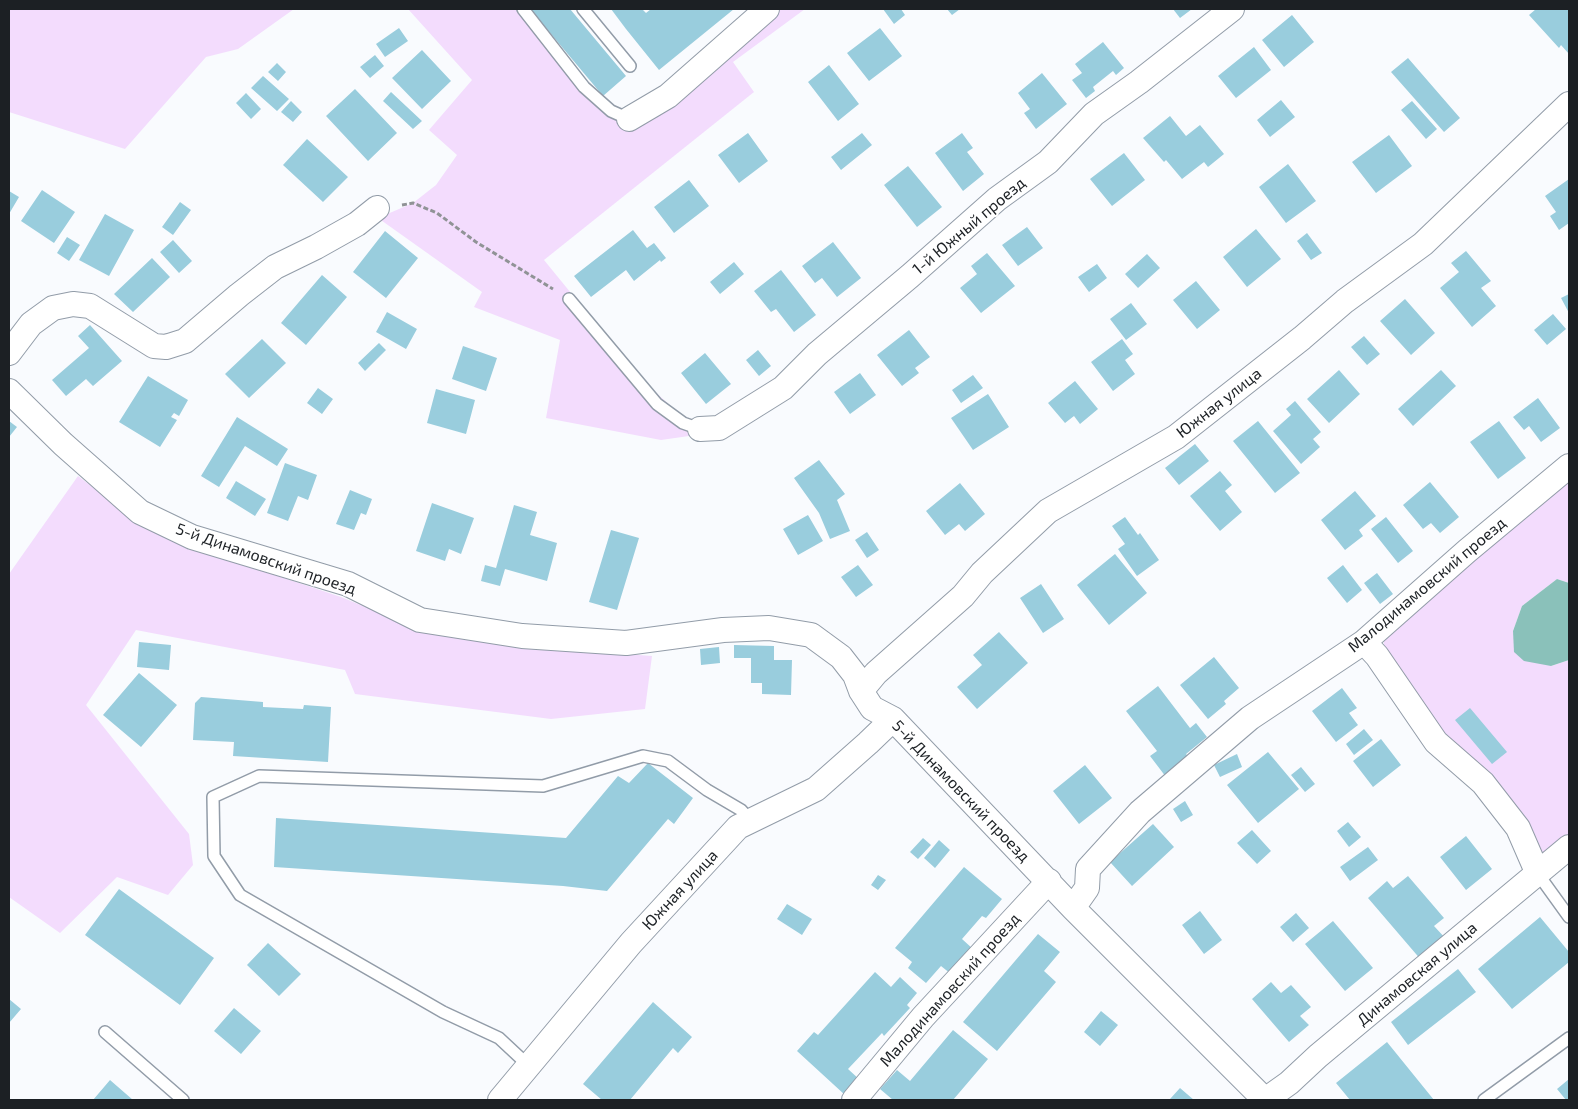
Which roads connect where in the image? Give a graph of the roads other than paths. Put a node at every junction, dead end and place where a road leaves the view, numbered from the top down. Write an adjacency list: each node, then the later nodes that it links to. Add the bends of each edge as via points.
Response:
1 (523, 9): 7 (lane, via 584,86 611,111)
2 (583, 9): 5 (lane)
3 (767, 9): 7 (street, via 668,96)
4 (1232, 9): 12 (street, 1-й Южный проезд, via 1094,114 1048,162 997,199 817,354 783,388 718,428)
5 (630, 66)
6 (1569, 104): 15 (street, Южная улица, via 1423,244 1345,301 1176,437 1048,511 982,573 963,596 876,673)
7 (629, 119)
8 (377, 208): 10 (street, via 357,224 275,267 185,341 166,347 154,346 90,306 73,304 52,308 31,324)
9 (569, 299): 12 (lane, via 657,404 683,423)
10 (9, 353)
11 (9, 390): 15 (street, 5-й Динамовский проезд, via 63,444 140,512 192,537 348,584 420,620 522,636 626,643 723,630 768,628 811,635 841,657 855,675)
12 (700, 429)
13 (1569, 466): 14 (street, Малодинамовский проезд)
14 (1364, 642): 19 (street, via 1436,742 1483,783 1518,828); 21 (street, Малодинамовский проезд, via 1250,718 1140,812 1088,869 1087,888)
15 (861, 691): 16 (street, 5-й Динамовский проезд, via 872,708)
16 (892, 719): 17 (street, Южная улица, via 816,790); 20 (street, 5-й Динамовский проезд)
17 (751, 821): 25 (street, Южная улица, via 738,827 631,943); 25 (lane, via 741,810 668,761 643,756 543,786 259,776 213,797 214,856 240,895 443,1012 499,1038)
18 (1569, 847): 19 (street, Динамовская улица)
19 (1538, 874): 22 (lane); 29 (street, Динамовская улица)
20 (1049, 882): 21 (street, 5-й Динамовский проезд); 28 (street, Малодинамовский проезд, via 923,1017)
21 (1073, 908): 29 (street, 5-й Динамовский проезд)
22 (1569, 917)
23 (105, 1032): 26 (lane)
24 (1569, 1038): 30 (lane)
25 (529, 1066): 27 (street, Южная улица)
26 (184, 1100)
27 (500, 1100)
28 (854, 1100)
29 (1265, 1100)
30 (1484, 1100)

